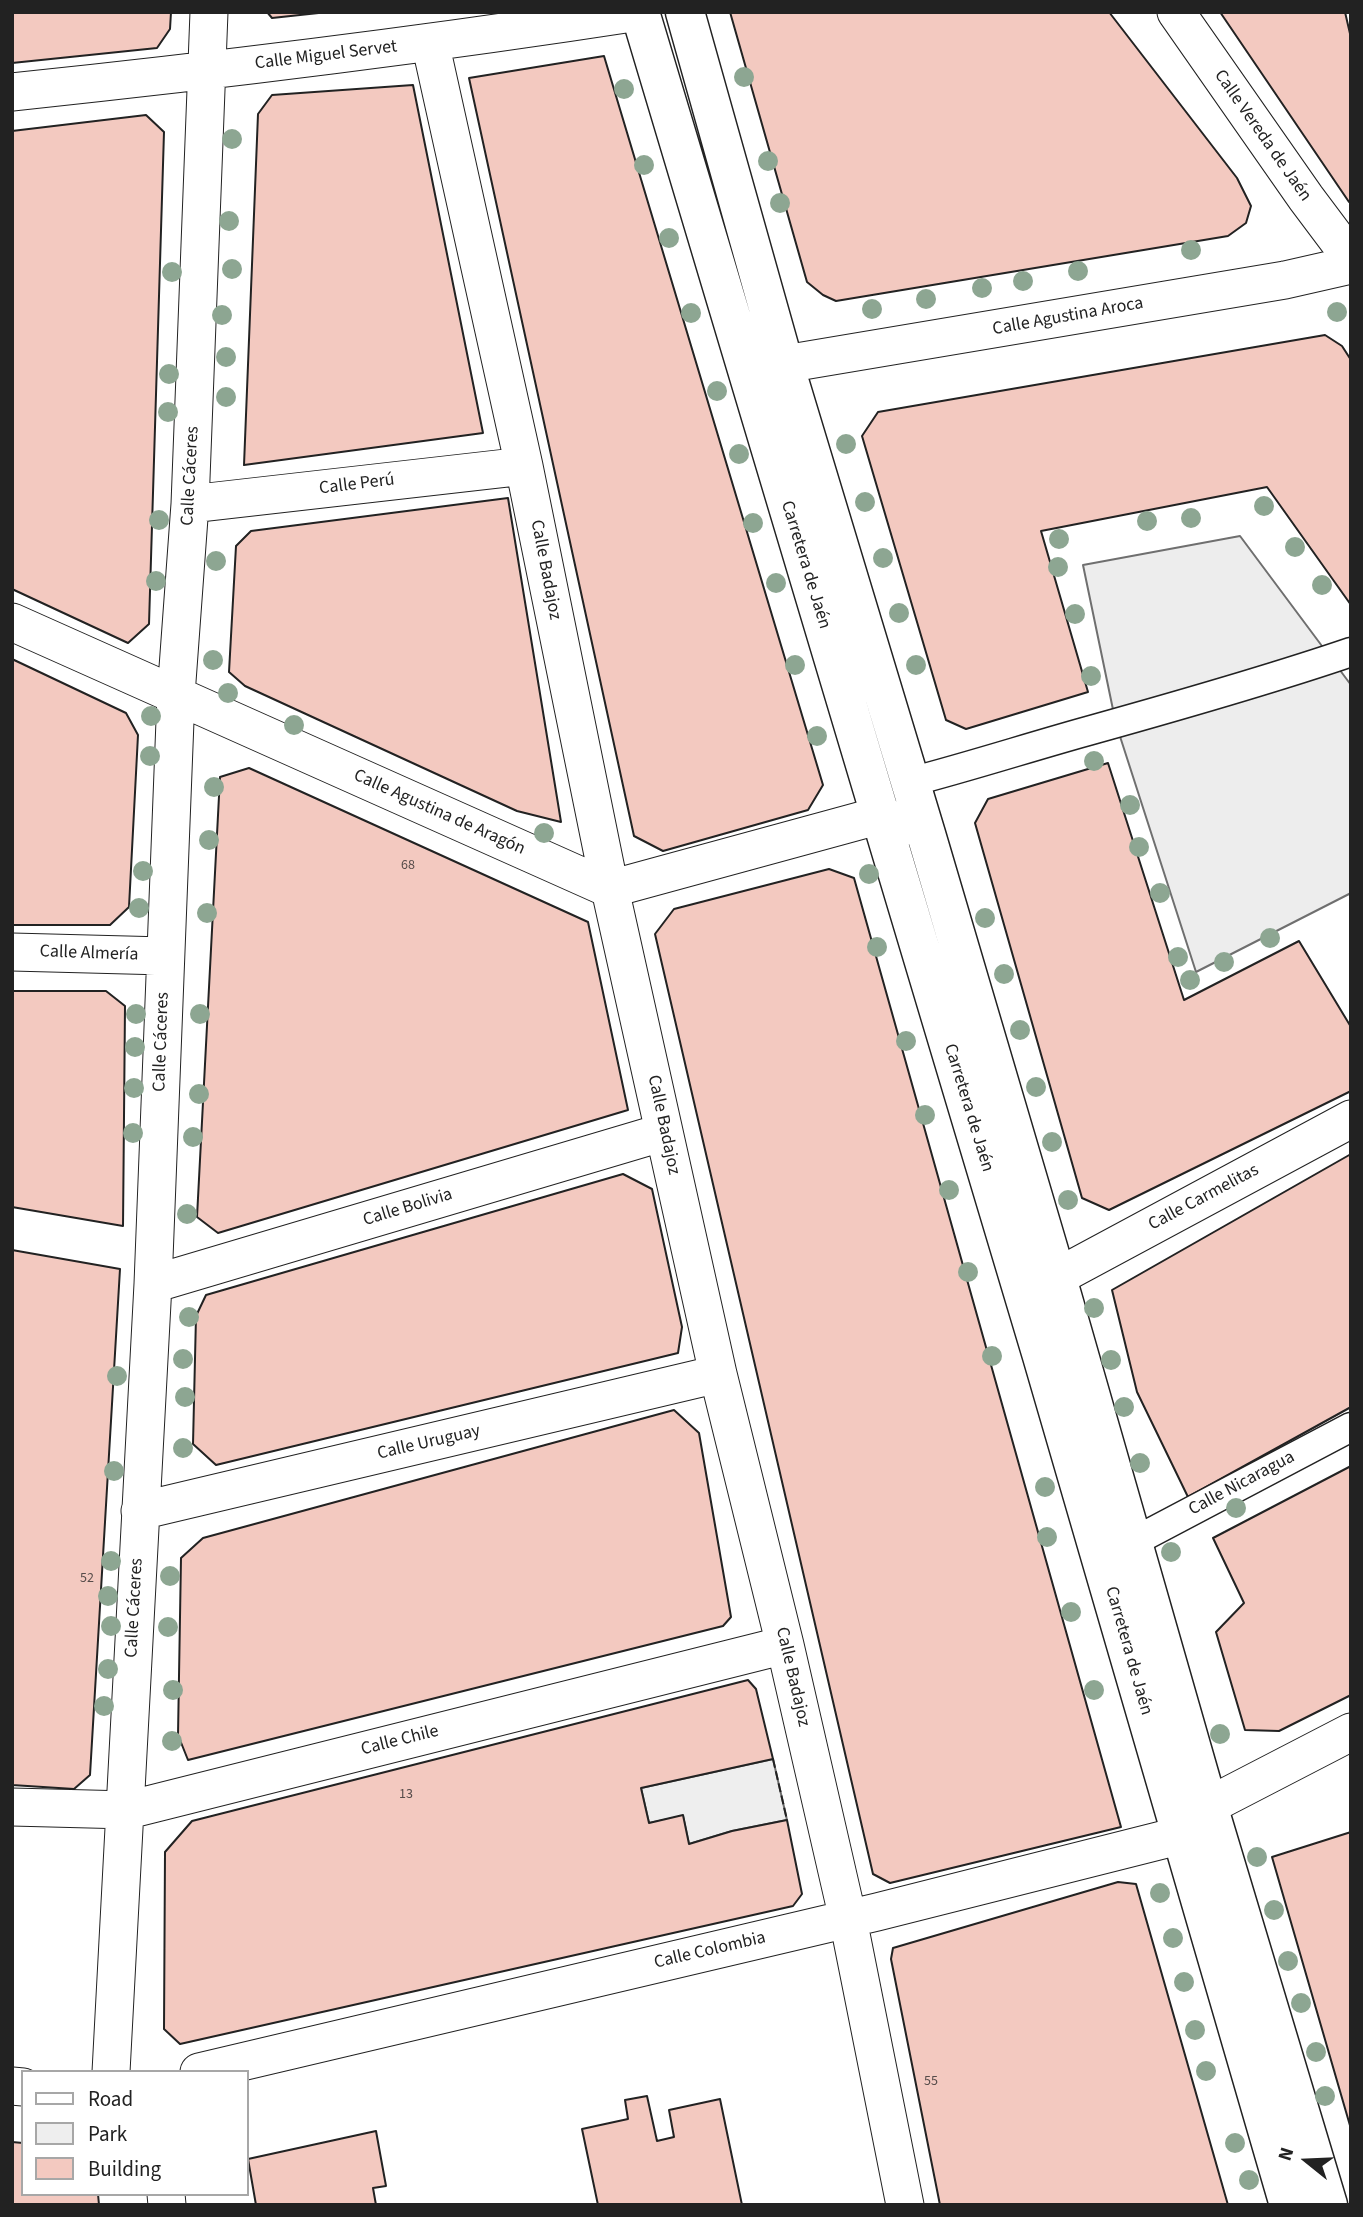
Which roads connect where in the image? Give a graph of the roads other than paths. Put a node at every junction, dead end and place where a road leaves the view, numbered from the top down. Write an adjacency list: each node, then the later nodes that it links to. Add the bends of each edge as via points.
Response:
1 (209, 12): 6 (street, Calle Cáceres)
2 (640, 12): 5 (street, Calle Miguel Servet); 10 (main road, Carretera de Jaén)
3 (685, 12): 10 (main road, Carretera de Jaén)
4 (1176, 12): 8 (street, Calle Vereda de Jaén)
5 (430, 43): 6 (street, Calle Miguel Servet); 11 (street, Calle Badajoz)
6 (207, 71): 7 (street, Calle Miguel Servet); 12 (street, Calle Cáceres)
7 (12, 92)
8 (1351, 258)
9 (1351, 265): 10 (street, Calle Agustina Aroca)
10 (765, 367): 16 (main road, Carretera de Jaén); 17 (main road, Carretera de Jaén)
11 (524, 466): 12 (street, Calle Perú); 19 (street, Calle Badajoz)
12 (190, 504): 15 (street, Calle Cáceres)
13 (12, 622): 15 (street, Calle Agustina de Aragón)
14 (1351, 652): 16 (street)
15 (176, 695): 19 (street, Calle Agustina de Aragón); 21 (street, Calle Cáceres)
16 (910, 782): 18 (main road, Carretera de Jaén)
17 (881, 815): 18 (street); 19 (street); 26 (main road, Carretera de Jaén)
18 (926, 834): 24 (main road, Carretera de Jaén)
19 (610, 889): 23 (street, Calle Badajoz)
20 (12, 952): 21 (street, Calle Almería)
21 (165, 956): 25 (street, Calle Cáceres)
22 (1351, 1119): 24 (street, Calle Carmelitas)
23 (664, 1132): 25 (street, Calle Bolivia); 27 (street, Calle Badajoz)
24 (1057, 1278): 26 (street, Calle Carmelitas); 30 (main road, Carretera de Jaén)
25 (153, 1284): 29 (street, Calle Cáceres)
26 (1024, 1295): 36 (main road, Carretera de Jaén)
27 (718, 1374): 29 (street, Calle Uruguay); 31 (street, Calle Badajoz)
28 (1351, 1427): 30 (street, Calle Nicaragua)
29 (140, 1510): 35 (street, Calle Cáceres)
30 (1133, 1542): 33 (main road, Carretera de Jaén)
31 (785, 1645): 35 (street, Calle Chile); 37 (street, Calle Badajoz)
32 (1351, 1732): 33 (street)
33 (1208, 1806): 36 (street); 42 (main road, Carretera de Jaén)
34 (12, 1807): 35 (street, Calle Chile)
35 (125, 1810): 38 (street, Calle Cáceres)
36 (1182, 1835): 37 (street, Calle Colombia); 41 (main road, Carretera de Jaén)
37 (848, 1919): 39 (street, Calle Colombia); 40 (street, Calle Badajoz)
38 (111, 2070)
39 (207, 2070)
40 (905, 2205)
41 (1289, 2205)
42 (1328, 2205)

